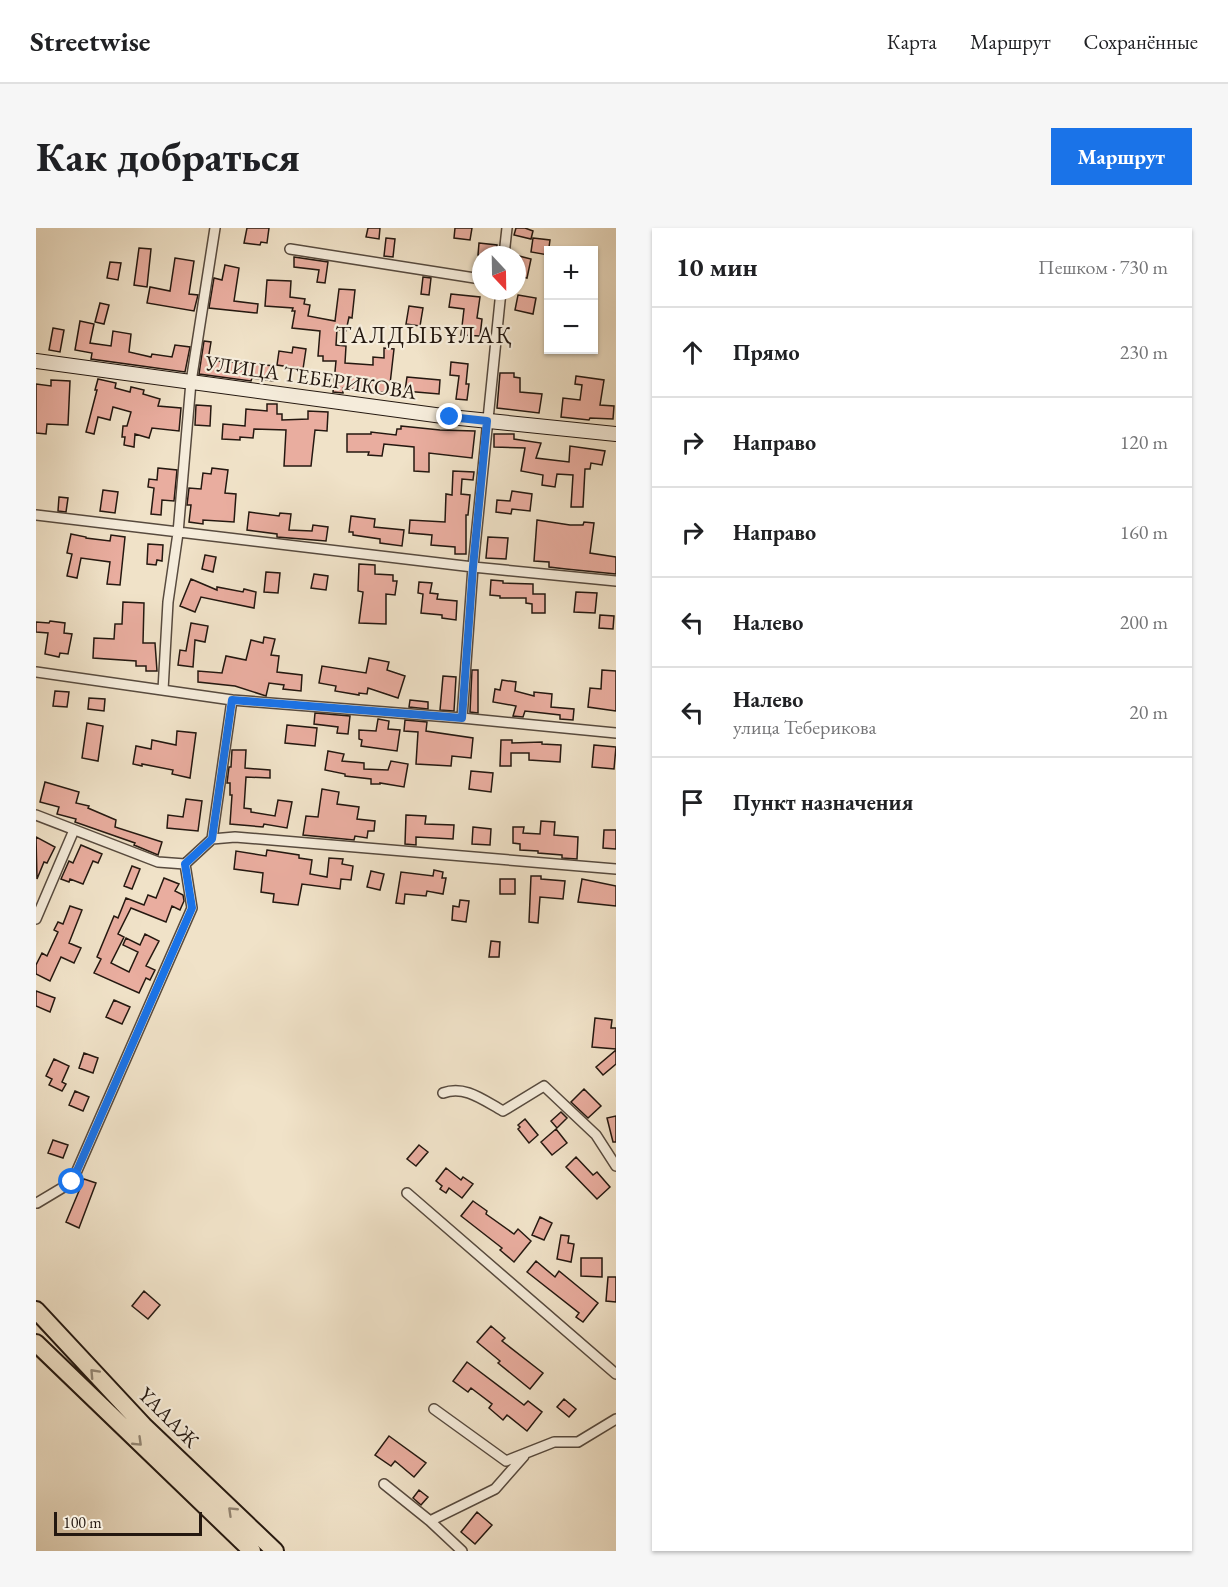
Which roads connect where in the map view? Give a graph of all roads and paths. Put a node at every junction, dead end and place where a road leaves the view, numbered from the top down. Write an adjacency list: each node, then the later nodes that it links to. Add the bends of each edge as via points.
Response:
1 (215, 228): 8 (street)
2 (507, 228): 3 (street)
3 (505, 246)
4 (290, 249): 5 (street)
5 (472, 278)
6 (500, 300): 9 (street)
7 (36, 361): 8 (street, УЛИЦА ТЕБЕРИКОВА)
8 (191, 382): 9 (street, УЛИЦА ТЕБЕРИКОВА); 12 (street)
9 (487, 421): 10 (street, УЛИЦА ТЕБЕРИКОВА); 13 (street)
10 (616, 434)
11 (36, 516): 12 (street)
12 (178, 533): 13 (street); 16 (street, via 168,602)
13 (473, 567): 14 (street); 18 (street)
14 (616, 581)
15 (36, 672): 16 (street)
16 (163, 690): 17 (street)
17 (232, 700): 18 (street); 22 (street)
18 (462, 718): 19 (street)
19 (616, 733)
20 (36, 815): 21 (street)
21 (74, 830): 23 (street, via 158,862); 25 (street)
22 (212, 839): 23 (street); 24 (street, via 235,837)
23 (185, 864): 29 (street, via 192,908 72,1182)
24 (616, 869)
25 (36, 919)
26 (442, 1093): 27 (street, via 454,1089 472,1093 503,1111 543,1086 596,1135)
27 (616, 1166)
28 (407, 1193): 32 (street)
29 (37, 1203)
30 (36, 1310): 39 (highway, ҮАААЖ, one-way to 30, via 144,1426)
31 (36, 1343): 38 (highway, ҮАААЖ, one-way to 38)
32 (616, 1374)
33 (434, 1408): 35 (street, via 506,1461)
34 (616, 1419): 35 (street, via 578,1442 554,1442)
35 (525, 1454): 37 (street, via 495,1489)
36 (384, 1484): 37 (street)
37 (430, 1521): 40 (street)
38 (252, 1551)
39 (274, 1551)
40 (462, 1551)

